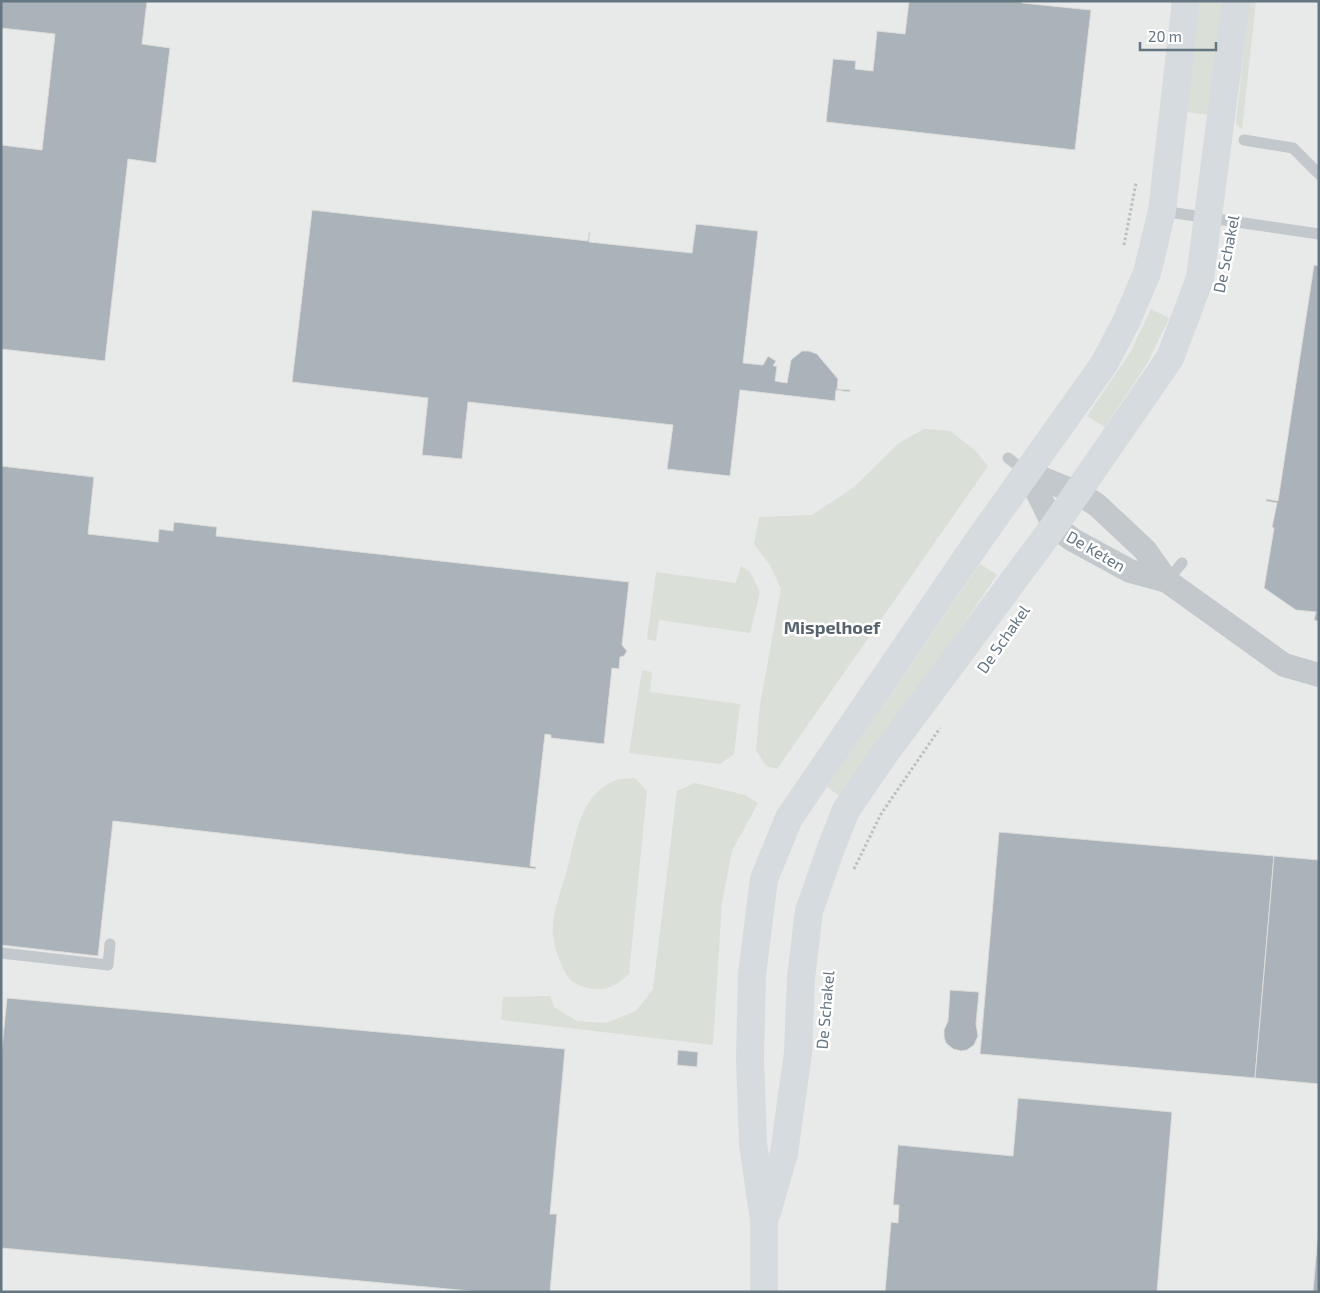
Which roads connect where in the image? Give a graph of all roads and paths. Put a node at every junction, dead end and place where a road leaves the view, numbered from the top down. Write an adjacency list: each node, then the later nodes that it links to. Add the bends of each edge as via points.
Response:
1 (1186, 1): 5 (street, De Schakel)
2 (1236, 1): 6 (street, De Schakel)
3 (1244, 140): 4 (lane, via 1293,148)
4 (1319, 174)
5 (1162, 211): 6 (lane); 8 (street, De Schakel, via 1147,273 1104,364)
6 (1208, 217): 7 (lane); 9 (street, De Schakel, via 1200,278 1170,358)
7 (1319, 234)
8 (1018, 466): 9 (street, De Keten); 10 (street, De Keten); 18 (street, De Schakel, via 976,544 789,818 764,879 752,975 750,1058 753,1144)
9 (1078, 493): 10 (street, De Schakel); 12 (street, De Keten, via 1097,505 1144,550)
10 (1054, 526): 12 (street, De Keten, via 1130,571); 18 (street, De Schakel, via 846,810 809,911 801,978 798,1053 784,1154)
11 (1182, 562): 12 (lane)
12 (1167, 581): 13 (street, De Keten, via 1284,666)
13 (1319, 675)
14 (940, 727): 15 (path, via 881,814)
15 (852, 874)
16 (110, 944): 17 (lane, via 108,965)
17 (1, 953)
18 (764, 1220): 19 (street, De Schakel)
19 (764, 1292)

